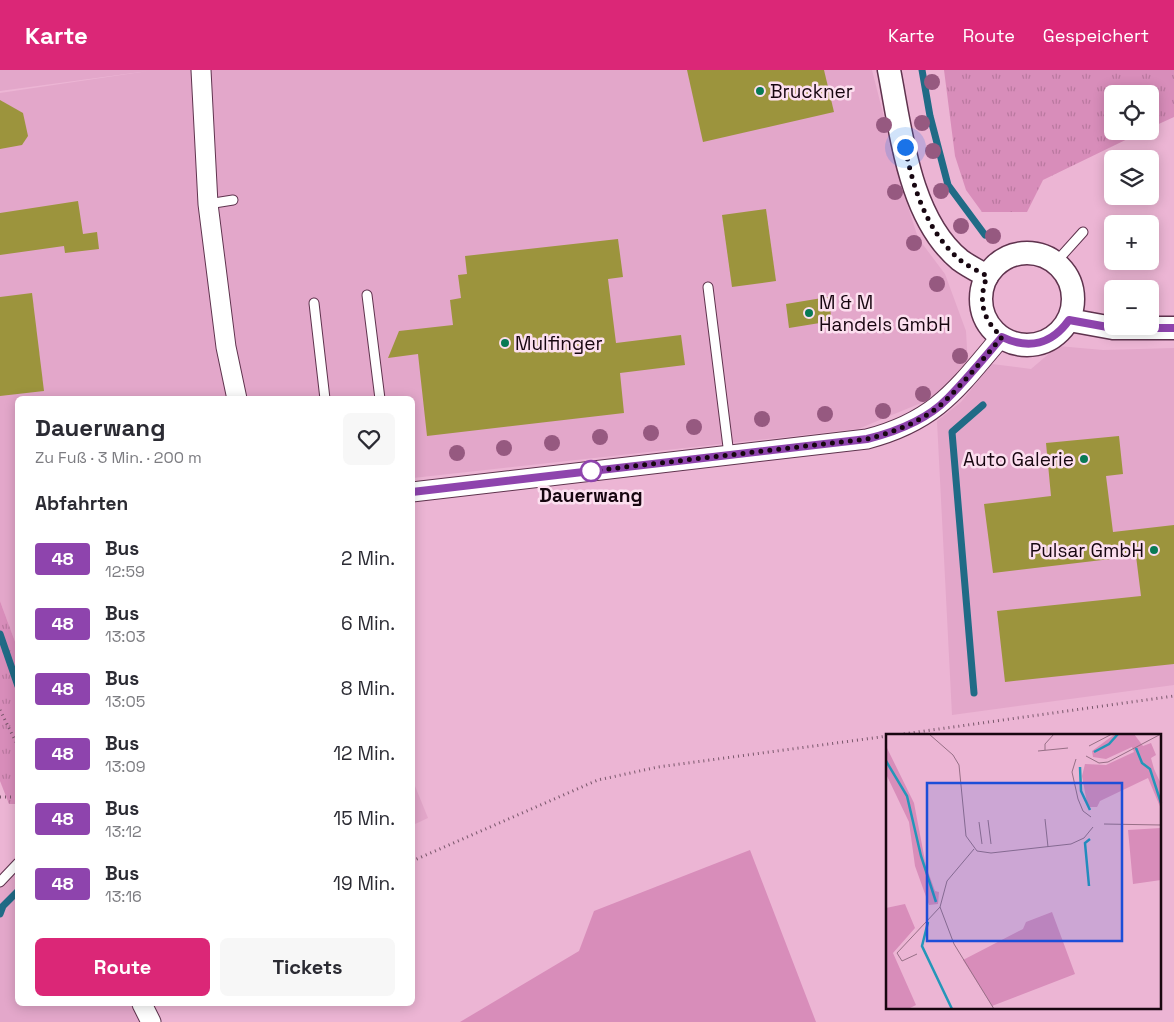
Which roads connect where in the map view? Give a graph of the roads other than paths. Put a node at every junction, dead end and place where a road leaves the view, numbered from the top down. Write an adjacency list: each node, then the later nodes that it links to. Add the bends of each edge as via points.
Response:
1 (201, 70): 4 (street)
2 (889, 70): 7 (street, via 908,166 921,203 938,236 960,260)
3 (233, 200): 4 (lane)
4 (208, 204): 14 (street)
5 (1083, 232): 6 (lane)
6 (1056, 262): 7 (street, via 1026,252 1011,255); 11 (street, via 1067,274 1073,289 1074,304)
7 (987, 276): 13 (street, via 982,289 984,316)
8 (708, 288): 17 (lane)
9 (367, 295): 16 (lane)
10 (314, 303): 15 (lane)
11 (1069, 320): 12 (street, via 1113,328); 13 (street, via 1061,330 1039,344 1026,345)
12 (1174, 328)
13 (1002, 337): 17 (street, via 947,400 894,432 867,439)
14 (235, 396)
15 (325, 396)
16 (380, 396)
17 (729, 455): 18 (street)
18 (415, 492)
19 (15, 866): 20 (lane)
20 (0, 882)
21 (143, 1006): 22 (street)
22 (151, 1022)

